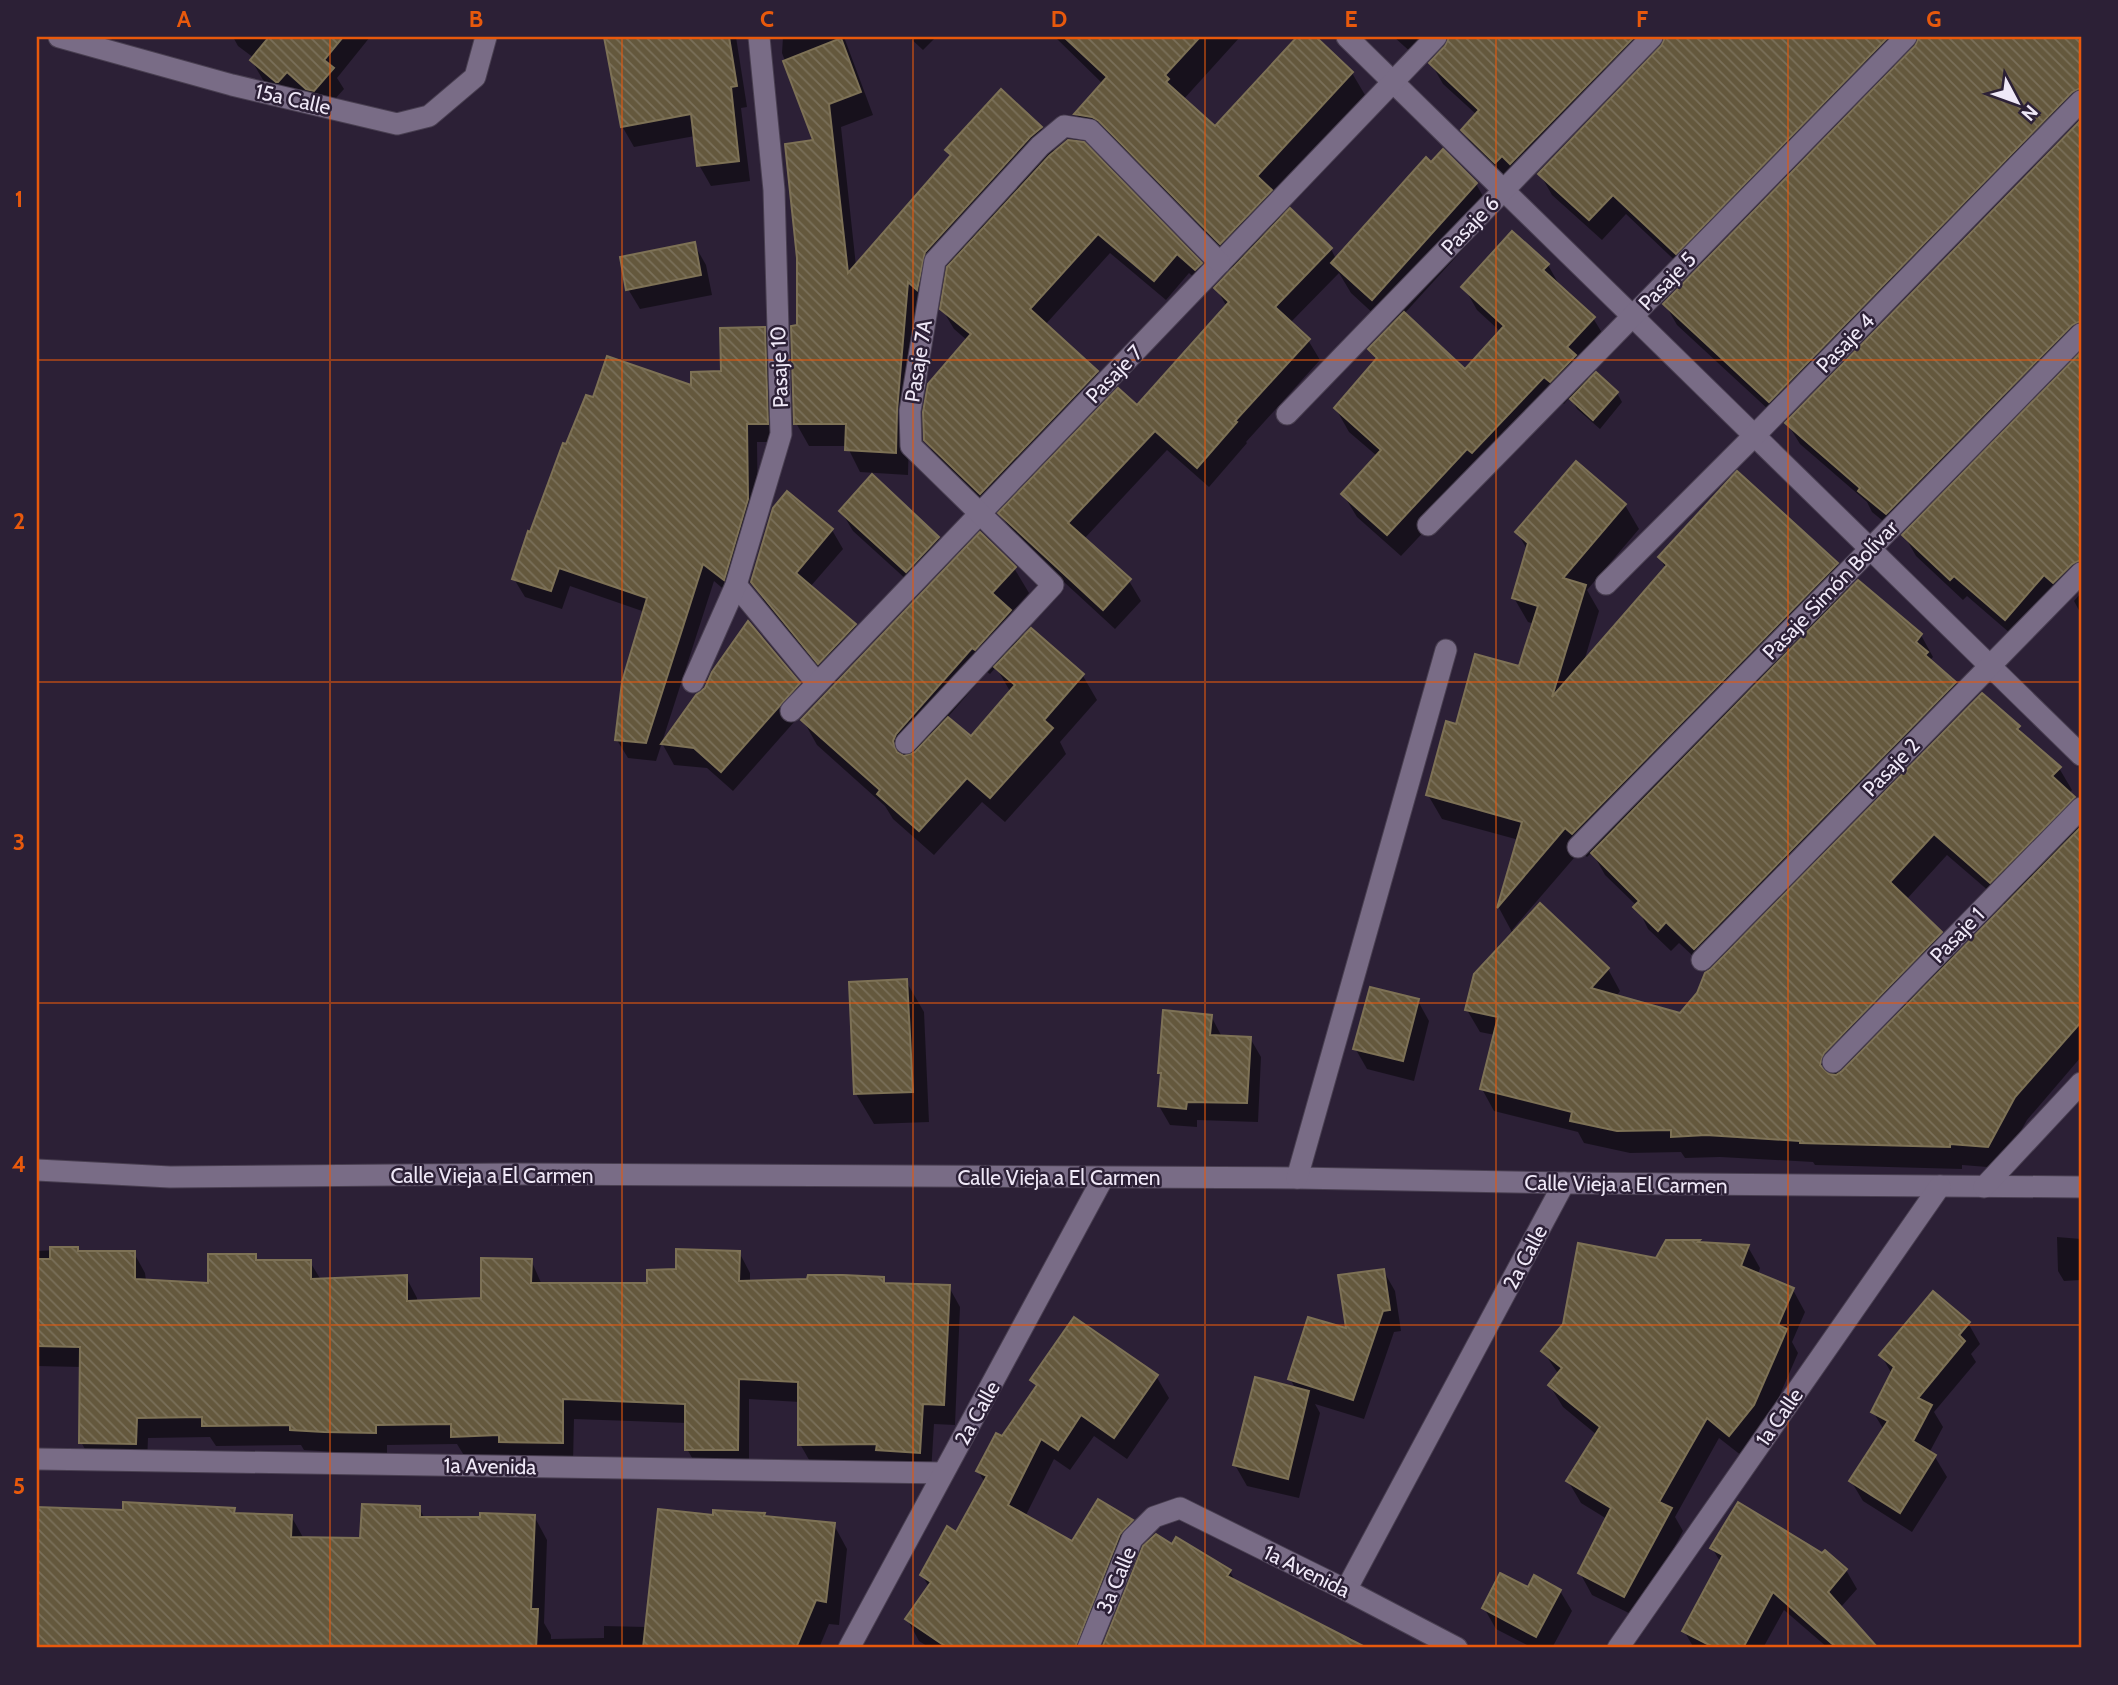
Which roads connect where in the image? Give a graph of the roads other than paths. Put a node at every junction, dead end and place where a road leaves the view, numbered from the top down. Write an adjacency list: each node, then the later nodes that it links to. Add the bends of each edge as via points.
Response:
1 (59, 37): 2 (street, 15a Calle, via 397,124 429,116 475,78)
2 (486, 37)
3 (759, 37): 21 (street, Pasaje 10, via 774,190 781,434)
4 (1347, 37): 8 (street)
5 (1436, 37): 8 (street, Pasaje 7)
6 (1652, 37): 10 (street, Pasaje 6)
7 (1906, 37): 12 (street, Pasaje 5)
8 (1393, 82): 10 (street); 11 (street, Pasaje 7)
9 (2081, 101): 15 (street, Pasaje 4)
10 (1503, 190): 12 (street); 14 (street, Pasaje 6)
11 (1220, 263): 16 (street, Pasaje 7); 16 (street, Pasaje 7A, via 1090,130 1064,126 1040,146 935,261 928,302 910,411 911,446)
12 (1633, 316): 15 (street); 17 (street, Pasaje 5)
13 (2081, 334): 18 (street, Pasaje Simón Bolívar)
14 (1287, 414)
15 (1755, 436): 18 (street); 20 (street, Pasaje 4)
16 (979, 514): 25 (street, Pasaje 7); 27 (street, Pasaje 7A, via 1053,584)
17 (1428, 525)
18 (1870, 549): 23 (street); 30 (street, Pasaje Simón Bolívar)
19 (2081, 573): 23 (street, Pasaje 2)
20 (1606, 584)
21 (736, 585): 24 (street, Pasaje 10); 25 (street)
22 (1446, 650): 36 (street)
23 (1990, 666): 28 (street); 31 (street, Pasaje 2)
24 (693, 682)
25 (817, 683): 26 (street, Pasaje 7)
26 (791, 711)
27 (906, 743)
28 (2081, 755)
29 (2081, 808): 32 (street, Pasaje 1)
30 (1578, 847)
31 (1702, 960)
32 (1833, 1062)
33 (2081, 1083): 39 (street)
34 (37, 1170): 35 (street, Calle Vieja a El Carmen, via 170,1177)
35 (1103, 1178): 36 (street, Calle Vieja a El Carmen); 42 (street, 2a Calle)
36 (1297, 1178): 37 (street, Calle Vieja a El Carmen)
37 (1564, 1184): 38 (street, Calle Vieja a El Carmen); 44 (street, 2a Calle)
38 (1940, 1186): 39 (street, Calle Vieja a El Carmen); 48 (street, 1a Calle)
39 (1984, 1186): 40 (street, Calle Vieja a El Carmen)
40 (2081, 1187)
41 (37, 1459): 42 (street, 1a Avenida)
42 (943, 1473): 45 (street, 2a Calle)
43 (1154, 1517): 44 (street, 1a Avenida, via 1180,1508); 46 (street, 3a Calle, via 1132,1539)
44 (1346, 1590): 47 (street, 1a Avenida)
45 (849, 1648)
46 (1088, 1648)
47 (1457, 1648)
48 (1618, 1648)

